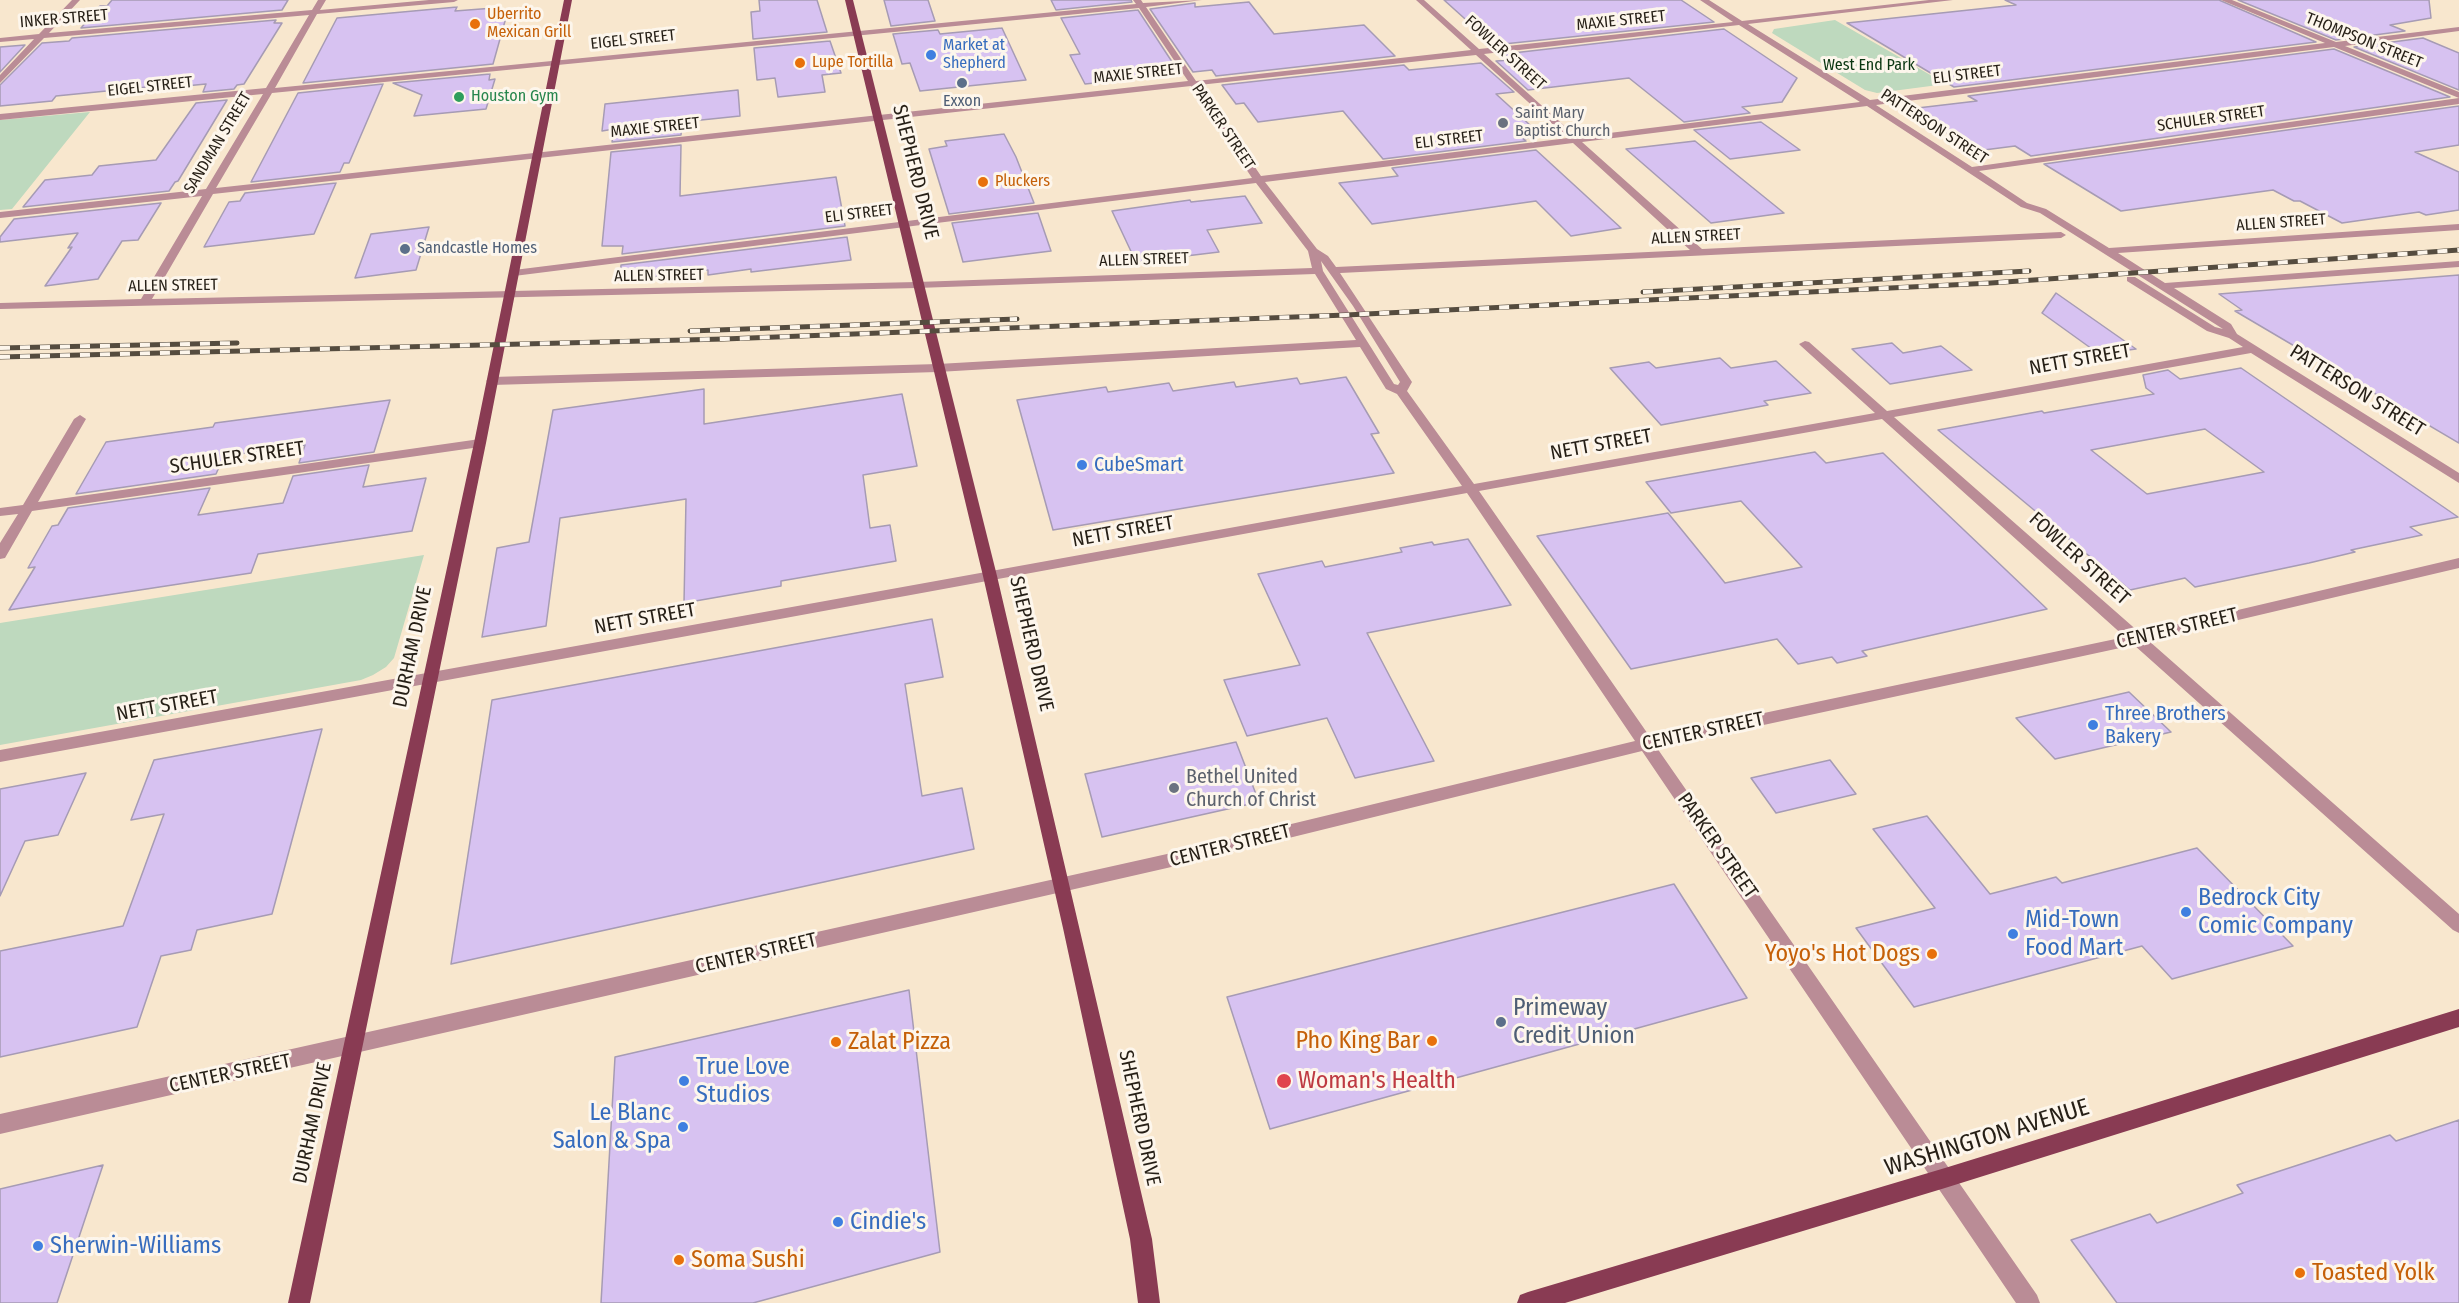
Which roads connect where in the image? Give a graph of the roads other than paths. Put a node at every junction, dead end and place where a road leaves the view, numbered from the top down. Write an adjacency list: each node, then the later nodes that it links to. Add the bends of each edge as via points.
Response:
1 (76, 0): 16 (street)
2 (322, 0): 12 (street, SANDMAN STREET)
3 (454, 0): 12 (street, INKER STREET)
4 (568, 0): 20 (main road, DURHAM DRIVE)
5 (849, 0): 15 (main road, SHEPHERD DRIVE)
6 (1198, 0): 11 (street, EIGEL STREET)
7 (1420, 0): 19 (street, FOWLER STREET)
8 (1704, 0): 13 (street, PATTERSON STREET)
9 (1949, 0): 13 (street, MAXIE STREET)
10 (2225, 0): 18 (street, THOMPSON STREET)
11 (1139, 3): 15 (street, EIGEL STREET); 22 (street, PARKER STREET)
12 (314, 12): 16 (street, INKER STREET); 23 (street, SANDMAN STREET)
13 (1741, 23): 19 (street, MAXIE STREET); 26 (street, PATTERSON STREET)
14 (2459, 29): 18 (street, ELI STREET)
15 (857, 33): 20 (street, EIGEL STREET); 28 (main road, SHEPHERD DRIVE)
16 (40, 36): 17 (street, INKER STREET); 21 (street)
17 (0, 39)
18 (2334, 45): 24 (street, THOMPSON STREET); 26 (street, ELI STREET)
19 (1477, 52): 22 (street, MAXIE STREET); 29 (street, FOWLER STREET)
20 (555, 63): 23 (street, EIGEL STREET); 30 (main road, DURHAM DRIVE)
21 (0, 80)
22 (1193, 82): 28 (street, MAXIE STREET); 32 (street, PARKER STREET)
23 (268, 91): 27 (street, EIGEL STREET); 33 (street, SANDMAN STREET)
24 (2459, 94)
25 (2459, 101): 31 (street, SCHULER STREET)
26 (1868, 103): 29 (street, ELI STREET); 31 (street, PATTERSON STREET)
27 (0, 117)
28 (878, 118): 30 (street, MAXIE STREET); 36 (main road, SHEPHERD DRIVE)
29 (1576, 140): 32 (street, ELI STREET); 41 (street, FOWLER STREET)
30 (538, 156): 33 (street, MAXIE STREET); 45 (main road, DURHAM DRIVE)
31 (1968, 170): 34 (street, PATTERSON STREET)
32 (1258, 179): 36 (street, ELI STREET); 39 (street, PARKER STREET)
33 (208, 192): 35 (street, MAXIE STREET); 49 (street, SANDMAN STREET)
34 (2024, 205): 38 (street, PATTERSON STREET, via 2027,213); 40 (street, PATTERSON STREET, via 2043,211)
35 (0, 215)
36 (905, 224): 45 (street, ELI STREET); 46 (main road, SHEPHERD DRIVE)
37 (2459, 227): 40 (street, ALLEN STREET)
38 (2061, 235): 41 (street, ALLEN STREET); 51 (street, PATTERSON STREET, via 2211,329)
39 (1313, 251): 43 (street, PARKER STREET); 44 (street, PARKER STREET)
40 (2105, 251): 47 (street, PATTERSON STREET)
41 (1700, 253): 43 (street, ALLEN STREET)
42 (2459, 264): 47 (street)
43 (1334, 270): 57 (street, PARKER STREET, via 1406,382)
44 (1318, 271): 46 (street, ALLEN STREET); 52 (street, PARKER STREET)
45 (514, 273): 48 (main road, DURHAM DRIVE)
46 (917, 285): 48 (street, ALLEN STREET); 55 (main road, SHEPHERD DRIVE)
47 (2162, 286): 51 (street, PATTERSON STREET, via 2227,326)
48 (509, 296): 49 (street, ALLEN STREET); 56 (main road, DURHAM DRIVE)
49 (144, 303): 50 (street, ALLEN STREET)
50 (0, 306)
51 (2233, 336): 54 (street, PATTERSON STREET)
52 (1364, 343): 55 (street); 57 (street, PARKER STREET, via 1390,386)
53 (1805, 344): 58 (street, FOWLER STREET)
54 (2253, 349): 58 (street, NETT STREET); 61 (street, PATTERSON STREET)
55 (938, 368): 56 (street); 67 (main road, SHEPHERD DRIVE)
56 (492, 381): 60 (main road, DURHAM DRIVE)
57 (1401, 391): 62 (street, PARKER STREET)
58 (1885, 415): 62 (street, NETT STREET); 68 (street, FOWLER STREET)
59 (80, 419): 63 (street)
60 (480, 443): 63 (street, SCHULER STREET); 69 (main road, DURHAM DRIVE)
61 (2459, 479)
62 (1470, 488): 67 (street, NETT STREET); 70 (street, PARKER STREET)
63 (27, 508): 64 (street, SCHULER STREET); 65 (street)
64 (0, 512)
65 (0, 555)
66 (2459, 563): 68 (street, CENTER STREET)
67 (990, 576): 69 (street, NETT STREET); 72 (main road, SHEPHERD DRIVE)
68 (2137, 639): 70 (street, CENTER STREET); 73 (street, FOWLER STREET)
69 (431, 678): 71 (street, NETT STREET); 75 (main road, DURHAM DRIVE)
70 (1647, 744): 72 (street, CENTER STREET); 77 (street, PARKER STREET)
71 (0, 756)
72 (1061, 885): 75 (street, CENTER STREET); 79 (main road, SHEPHERD DRIVE, via 1141,1239)
73 (2459, 925)
74 (2459, 1018): 77 (main road, WASHINGTON AVENUE)
75 (354, 1046): 76 (street, CENTER STREET); 78 (main road, DURHAM DRIVE)
76 (0, 1124)
77 (1945, 1178): 80 (main road, WASHINGTON AVENUE); 81 (street, PARKER STREET)
78 (299, 1303)
79 (1149, 1303)
80 (1528, 1303)
81 (2029, 1303)

